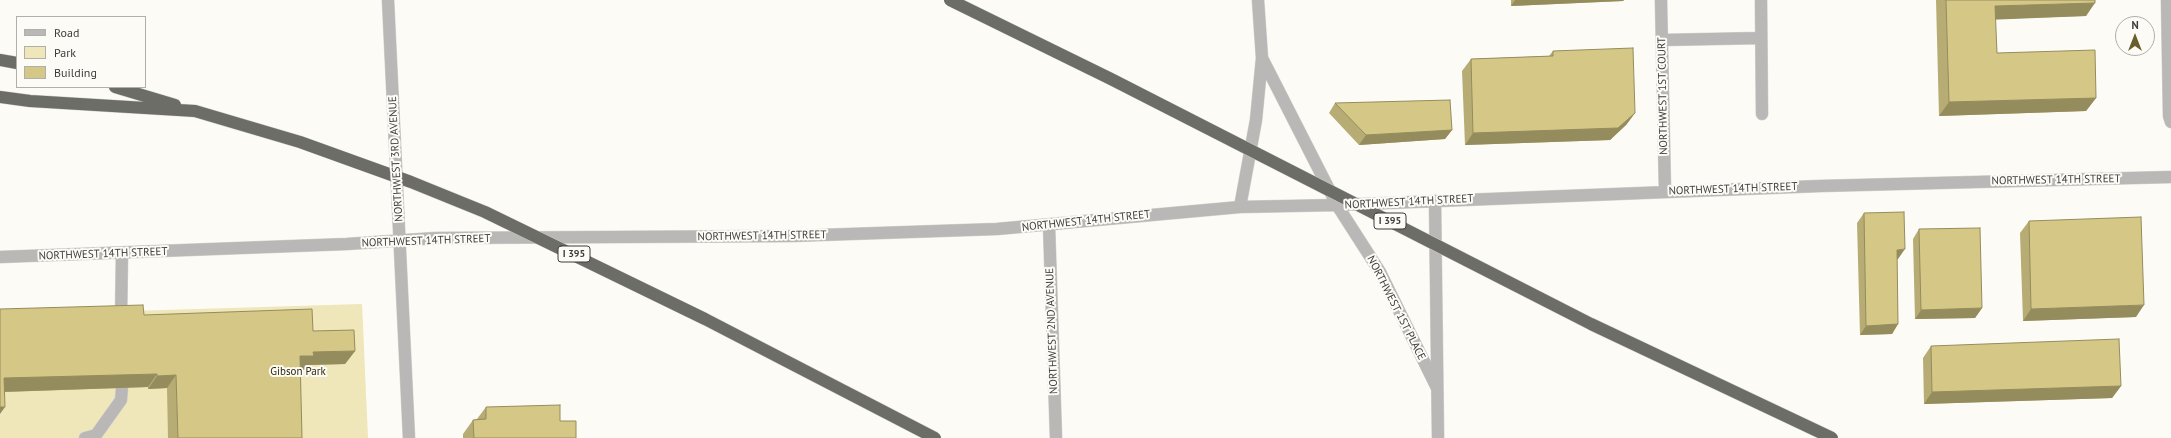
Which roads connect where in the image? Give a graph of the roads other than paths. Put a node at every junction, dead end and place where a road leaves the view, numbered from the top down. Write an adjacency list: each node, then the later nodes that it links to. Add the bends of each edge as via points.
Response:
1 (388, 0): 23 (street, NORTHWEST 3RD AVENUE)
2 (950, 0): 34 (highway, I 395, bridge, via 1111,79 1591,324)
3 (1258, 0): 9 (street, NORTHWEST 1ST PLACE)
4 (1661, 0): 8 (street, NORTHWEST 1ST COURT)
5 (1761, 0): 7 (street)
6 (2167, 0): 16 (street)
7 (1761, 38): 8 (street); 15 (street)
8 (1662, 40): 18 (street, NORTHWEST 1ST COURT)
9 (1262, 58): 20 (street, NORTHWEST 1ST PLACE); 21 (street, NORTHWEST 1ST PLACE, via 1256,120)
10 (0, 60): 11 (highway)
11 (16, 63)
12 (118, 88): 14 (highway, I 395)
13 (0, 97): 14 (highway)
14 (195, 111): 31 (highway, I 395, bridge, via 300,142 485,212 692,313)
15 (1762, 114)
16 (2171, 122)
17 (2171, 177): 18 (street, NORTHWEST 14TH STREET)
18 (1665, 192): 19 (street, NORTHWEST 14TH STREET)
19 (1435, 201): 20 (street, NORTHWEST 14TH STREET); 28 (street)
20 (1337, 205): 21 (street, NORTHWEST 14TH STREET); 28 (street, NORTHWEST 1ST PLACE, via 1380,272)
21 (1240, 207): 22 (street, NORTHWEST 14TH STREET)
22 (1049, 224): 23 (street, NORTHWEST 14TH STREET, via 997,229 791,236 436,238); 32 (street, NORTHWEST 2ND AVENUE)
23 (399, 241): 24 (street, NORTHWEST 14TH STREET); 30 (street, NORTHWEST 3RD AVENUE)
24 (122, 254): 25 (street, NORTHWEST 14TH STREET); 26 (street)
25 (0, 257)
26 (121, 319)
27 (122, 388): 29 (street, via 121,400 96,435)
28 (1437, 388): 33 (street, NORTHWEST 1ST PLACE)
29 (85, 438)
30 (409, 438)
31 (935, 438)
32 (1056, 438)
33 (1438, 438)
34 (1832, 438)

